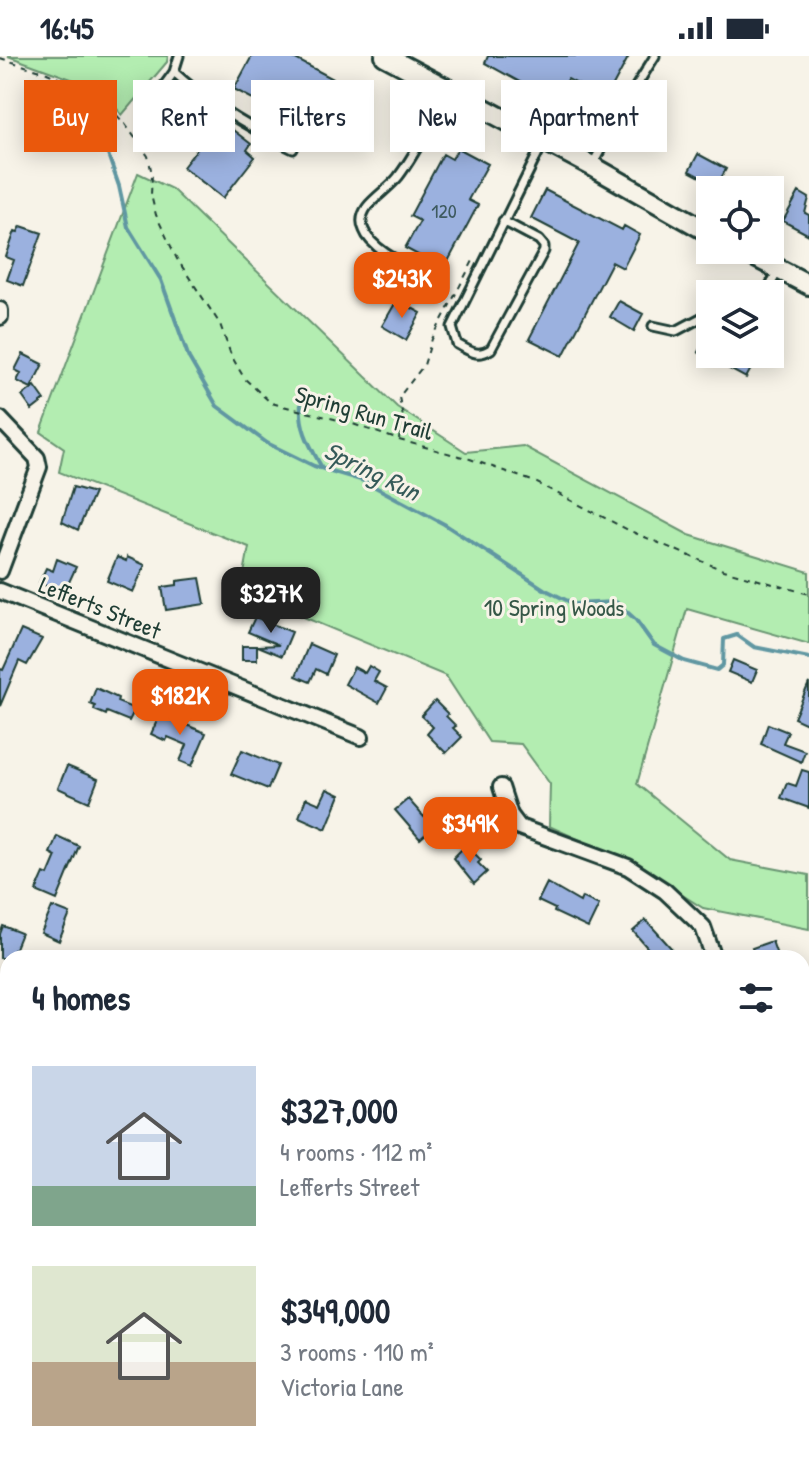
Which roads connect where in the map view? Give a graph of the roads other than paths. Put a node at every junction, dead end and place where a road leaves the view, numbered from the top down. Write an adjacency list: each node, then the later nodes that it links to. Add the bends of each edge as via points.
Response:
1 (179, 56): 4 (lane)
2 (385, 56): 6 (street)
3 (655, 56): 11 (lane)
4 (174, 72): 5 (lane); 7 (lane)
5 (168, 80)
6 (428, 80)
7 (251, 128)
8 (412, 152): 16 (lane, via 399,175 369,205 363,230 392,257)
9 (538, 152): 12 (lane)
10 (565, 152): 11 (street)
11 (592, 166): 13 (street)
12 (503, 221): 12 (lane, via 452,327 457,344 477,355 491,349 544,251 539,240)
13 (696, 225)
14 (769, 264): 15 (street)
15 (779, 269): 17 (lane); 18 (street)
16 (428, 277)
17 (773, 280)
18 (809, 285)
19 (0, 310): 20 (street)
20 (0, 317)
21 (696, 320): 22 (lane, via 676,331)
22 (653, 326)
23 (0, 419): 24 (street, via 37,458 39,467)
24 (0, 571)
25 (0, 591): 26 (street, Lefferts Street)
26 (361, 737)
27 (501, 787): 28 (street, via 519,827 628,867 665,891 703,927)
28 (711, 950)

